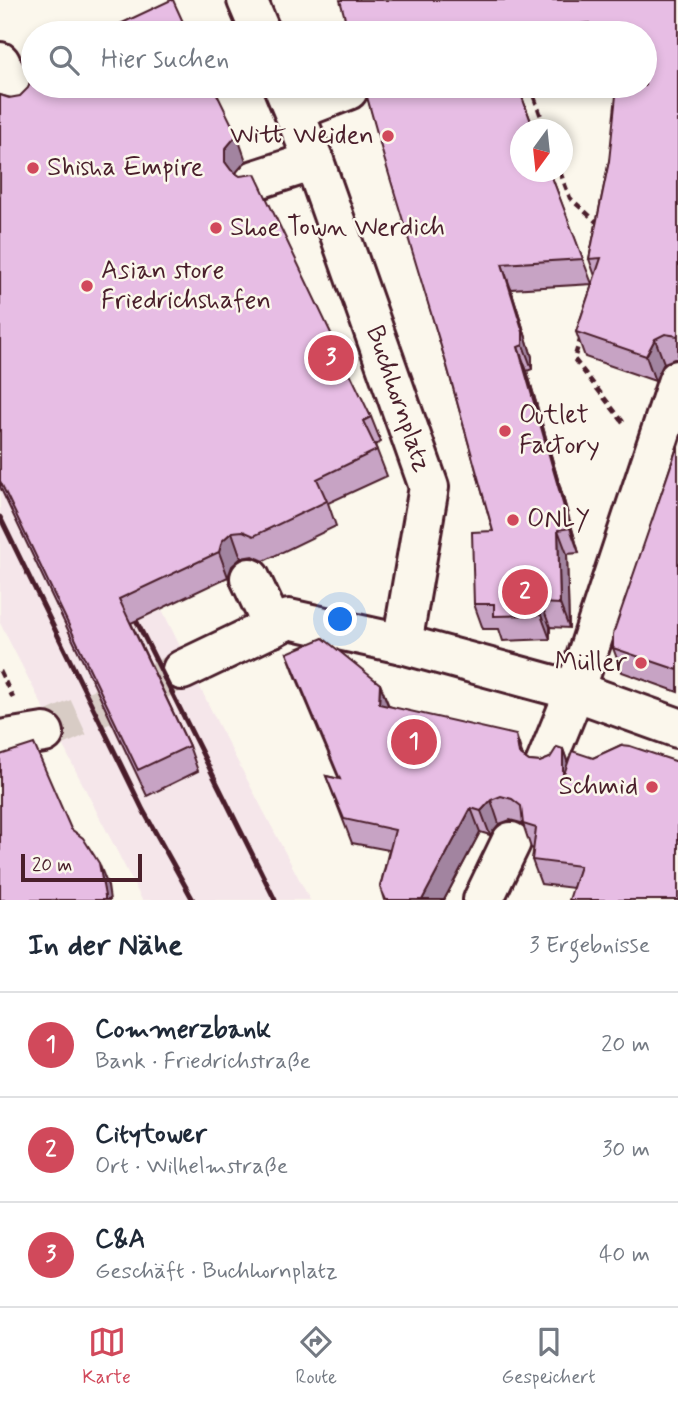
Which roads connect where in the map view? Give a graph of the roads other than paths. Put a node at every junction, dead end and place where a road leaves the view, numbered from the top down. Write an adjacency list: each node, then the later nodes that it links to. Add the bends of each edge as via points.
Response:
1 (247, 0): 2 (street)
2 (256, 21)
3 (0, 62): 5 (street)
4 (288, 98): 6 (street, Buchhornplatz)
5 (19, 102)
6 (314, 161): 7 (street); 11 (street, Buchhornplatz, via 429,487)
7 (255, 180)
8 (678, 380): 13 (street)
9 (250, 578): 10 (street)
10 (273, 626): 11 (street, via 289,619); 12 (street)
11 (402, 644): 13 (street)
12 (182, 670)
13 (575, 691): 14 (street); 17 (street)
14 (678, 728)
15 (44, 733): 16 (street)
16 (0, 740)
17 (545, 765)
18 (511, 842): 19 (street)
19 (484, 900)

